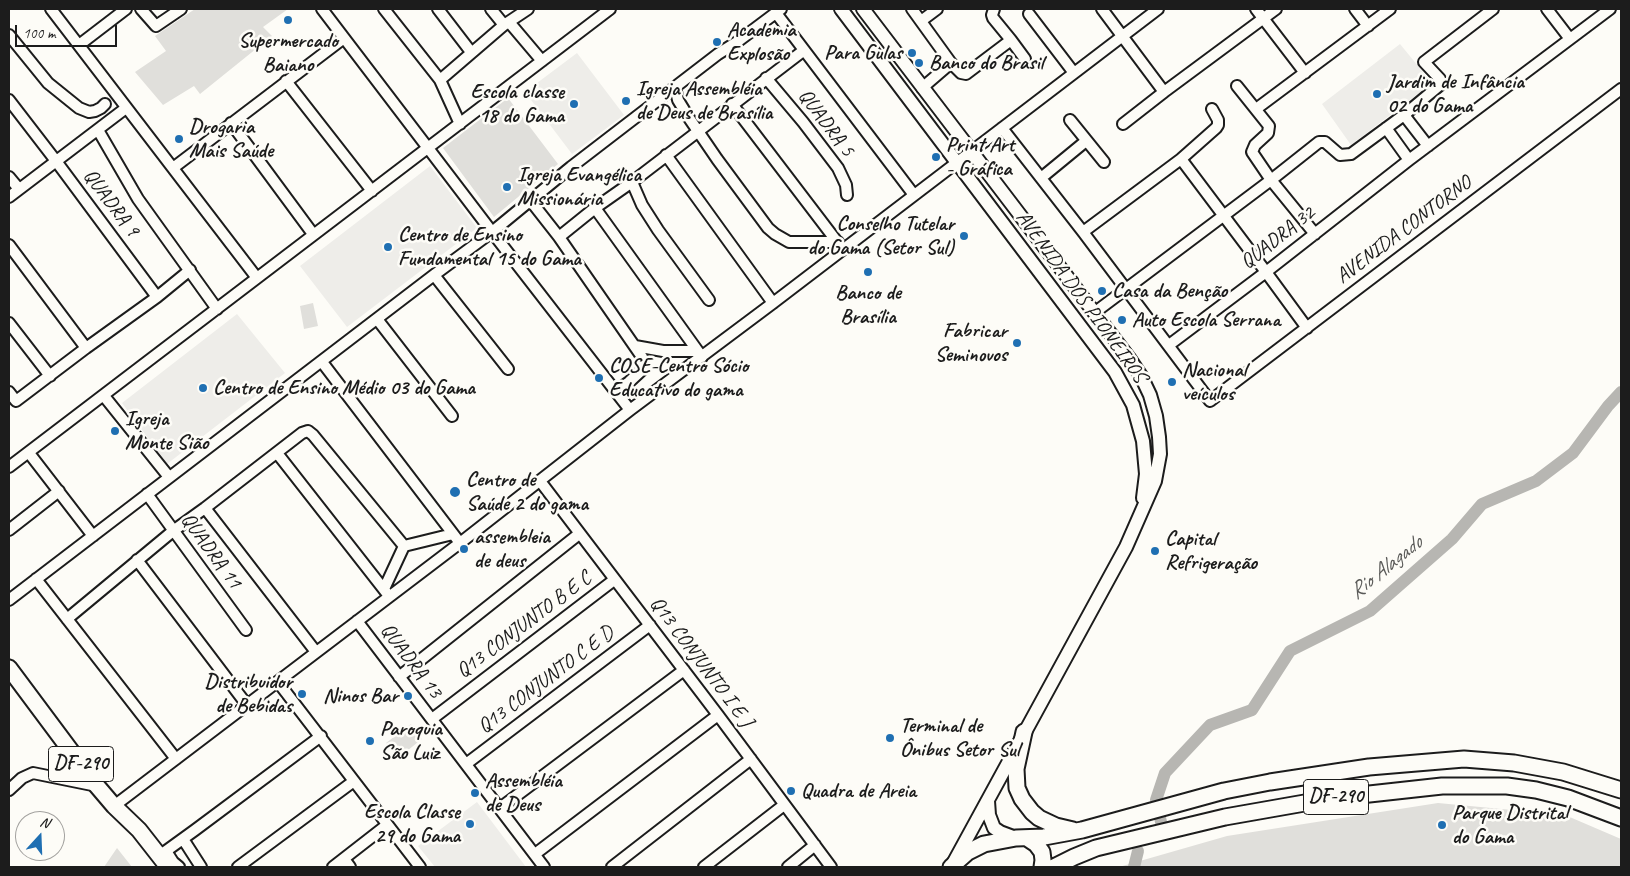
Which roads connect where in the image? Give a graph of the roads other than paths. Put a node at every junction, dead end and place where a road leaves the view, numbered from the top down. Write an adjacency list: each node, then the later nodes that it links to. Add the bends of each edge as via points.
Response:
1 (51, 9): 36 (street)
2 (126, 9): 36 (street)
3 (141, 9): 4 (street, via 156,26)
4 (181, 9)
5 (322, 9): 33 (street)
6 (384, 9): 48 (street)
7 (438, 9): 39 (street)
8 (491, 9): 29 (street)
9 (528, 9): 29 (street)
10 (610, 9): 42 (street)
11 (841, 9): 40 (main road, AVENIDA DOS PIONEIROS)
12 (863, 9): 37 (main road, AVENIDA DOS PIONEIROS)
13 (912, 9): 28 (street)
14 (937, 9): 28 (street)
15 (994, 9): 35 (street, via 993,18)
16 (1102, 9): 32 (street)
17 (1158, 9): 32 (street)
18 (1256, 9): 27 (street)
19 (1276, 9): 27 (street)
20 (1355, 9): 30 (street)
21 (1390, 9): 30 (street)
22 (1493, 9): 61 (street, via 1424,62 1440,79 1440,84)
23 (1547, 9): 34 (street)
24 (1610, 9): 34 (street, QUADRA 32)
25 (778, 11): 38 (street); 51 (street)
26 (1030, 11): 45 (street)
27 (1263, 19): 46 (street); 54 (street)
28 (920, 21): 43 (street)
29 (507, 24): 39 (street); 42 (street)
30 (1368, 26): 46 (street)
31 (9, 35): 56 (street, via 48,83 79,108 95,111)
32 (1123, 36): 45 (street); 54 (street)
33 (344, 38): 49 (street); 72 (street)
34 (1570, 39): 71 (street, QUADRA 32)
35 (1011, 40): 41 (street); 43 (street, via 966,74)
36 (79, 45): 58 (street)
37 (892, 48): 40 (main road); 44 (main road); 52 (main road, AVENIDA DOS PIONEIROS)
38 (803, 50): 47 (street); 88 (street)
39 (471, 52): 48 (street)
40 (874, 52): 44 (main road, AVENIDA DOS PIONEIROS)
41 (1025, 59)
42 (542, 61): 64 (street)
43 (951, 63): 52 (street)
44 (884, 65): 78 (main road, AVENIDA DOS PIONEIROS)
45 (1074, 73): 66 (street)
46 (1305, 73): 60 (street)
47 (766, 78): 57 (street); 87 (street, QUADRA 5, via 838,168)
48 (440, 80): 64 (street)
49 (286, 81): 63 (street); 86 (street)
50 (1237, 86): 60 (street)
51 (675, 87): 69 (street, via 678,100); 90 (street)
52 (922, 88): 73 (main road, AVENIDA DOS PIONEIROS)
53 (1621, 89): 114 (street, AVENIDA CONTORNO)
54 (1164, 92): 65 (street)
55 (9, 100): 77 (street, QUADRA 9)
56 (105, 104)
57 (732, 104): 69 (street); 101 (street)
58 (126, 108): 68 (street); 80 (street)
59 (1212, 109): 75 (street, via 1218,125)
60 (1256, 109): 83 (street, via 1269,130 1252,152)
61 (1404, 115): 67 (street); 71 (street)
62 (1070, 120): 70 (street)
63 (231, 123): 80 (street); 95 (street)
64 (460, 124): 72 (street)
65 (1123, 124)
66 (1002, 128): 73 (street); 82 (street)
67 (1386, 128): 76 (street); 83 (street, via 1351,154 1340,155 1325,142 1319,142)
68 (98, 130): 77 (street); 102 (street, via 138,199)
69 (698, 130): 74 (street); 101 (street, via 775,234 790,242)
70 (1086, 141): 79 (street); 82 (street)
71 (1428, 146): 76 (street, QUADRA 32)
72 (428, 147): 86 (street); 93 (street)
73 (971, 150): 78 (street); 96 (main road, AVENIDA DOS PIONEIROS)
74 (666, 155): 84 (street); 109 (street)
75 (1181, 159): 92 (street); 94 (street)
76 (1409, 160): 97 (street, QUADRA 32)
77 (56, 161): 85 (street); 107 (street, QUADRA 9)
78 (956, 162): 88 (street); 100 (main road, AVENIDA DOS PIONEIROS)
79 (1104, 162)
80 (173, 168): 105 (street)
81 (9, 177): 85 (street)
82 (1041, 178): 94 (street)
83 (1271, 180): 92 (street); 97 (street)
84 (632, 182): 91 (street); 108 (street, via 658,230)
85 (19, 189): 89 (street)
86 (372, 190): 95 (street)
87 (847, 195)
88 (914, 195): 101 (street)
89 (9, 197)
90 (530, 200): 93 (street); 98 (street)
91 (594, 208): 98 (street); 118 (street)
92 (1224, 215): 103 (street); 106 (street)
93 (492, 232): 104 (street); 122 (street)
94 (1083, 232): 106 (street)
95 (314, 234): 105 (street)
96 (1036, 234): 100 (main road, via 1032,241); 111 (main road, AVENIDA DOS PIONEIROS)
97 (1315, 234): 103 (street, QUADRA 32)
98 (559, 238): 116 (street)
99 (9, 245): 117 (street)
100 (1020, 245): 127 (main road, AVENIDA DOS PIONEIROS, via 1115,372)
101 (841, 246): 109 (street)
102 (190, 270): 107 (street); 110 (street)
103 (1266, 272): 114 (street); 115 (street, QUADRA 32)
104 (434, 275): 112 (street); 120 (street)
105 (257, 278): 110 (street)
106 (1126, 289): 111 (street); 115 (street)
107 (157, 296): 117 (street)
108 (709, 300)
109 (774, 303): 118 (street)
110 (217, 308): 125 (street)
111 (1094, 313): 124 (main road, AVENIDA DOS PIONEIROS, via 1129,358)
112 (378, 320): 119 (street); 129 (street)
113 (9, 323): 121 (street)
114 (1306, 328): 115 (street, AVENIDA CONTORNO, via 1210,401)
115 (1169, 345)
116 (635, 346): 118 (street); 122 (street, via 642,357 643,369)
117 (86, 348): 121 (street)
118 (700, 354): 128 (street)
119 (322, 362): 133 (street); 143 (street)
120 (508, 369)
121 (50, 376): 126 (street)
122 (616, 391): 128 (street)
123 (9, 392): 126 (street)
124 (1150, 395): 127 (main road, via 1144,402); 138 (main road, AVENIDA DOS PIONEIROS, via 1160,454 1155,481)
125 (104, 396): 130 (street); 133 (street)
126 (12, 404)
127 (1133, 405): 138 (main road, AVENIDA DOS PIONEIROS, via 1143,441 1146,474)
128 (630, 410): 134 (street)
129 (452, 416)
130 (29, 452): 132 (street); 135 (street)
131 (277, 453): 137 (street); 144 (street, via 308,431); 148 (street)
132 (9, 467)
133 (169, 477): 136 (street)
134 (540, 481): 141 (street, Q13 CONJUNTO I E J); 143 (street)
135 (59, 491): 139 (street); 142 (street)
136 (147, 494): 140 (street, QUADRA 11); 142 (street)
137 (205, 508): 140 (street); 154 (street)
138 (1142, 508): 162 (main road, via 1126,547)
139 (9, 530)
140 (173, 531): 145 (street); 153 (street, QUADRA 11)
141 (579, 534): 147 (street, Q13 CONJUNTO I E J); 157 (street)
142 (93, 536): 146 (street)
143 (457, 538): 144 (street); 148 (street)
144 (404, 546): 148 (street)
145 (137, 560): 150 (street); 159 (street)
146 (36, 579): 149 (street); 150 (street)
147 (614, 580): 152 (street, Q13 CONJUNTO I E J); 161 (street, Q13 CONJUNTO B E C)
148 (386, 593): 151 (street)
149 (9, 600)
150 (67, 619): 164 (street)
151 (357, 621): 154 (street); 157 (street, QUADRA 13)
152 (650, 625): 156 (street, Q13 CONJUNTO I E J); 166 (street, Q13 CONJUNTO C E D)
153 (246, 630)
154 (316, 652): 158 (street)
155 (9, 668): 168 (highway, DF-290)
156 (684, 670): 160 (street, Q13 CONJUNTO I E J); 174 (street)
157 (399, 677): 161 (street, QUADRA 13)
158 (278, 682): 159 (street); 163 (street)
159 (247, 705): 164 (street)
160 (718, 715): 165 (street, Q13 CONJUNTO I E J); 181 (street)
161 (432, 719): 166 (street, QUADRA 13)
162 (1024, 732): 171 (main road); 177 (highway, via 1016,769 1017,788 1022,799 1032,812 1047,822)
163 (321, 736): 167 (street); 179 (street)
164 (176, 759): 173 (street)
165 (751, 759): 172 (street, Q13 CONJUNTO I E J); 191 (street)
166 (466, 764): 174 (street, QUADRA 13)
167 (354, 781): 176 (street); 187 (street)
168 (97, 786): 169 (street, via 33,773); 173 (highway, DF-290)
169 (9, 790)
170 (1621, 790): 177 (highway, DF-290, via 1538,766 1464,759 1369,767 1224,790)
171 (988, 799): 178 (main road, via 994,828); 184 (main road)
172 (784, 805): 180 (street, Q13 CONJUNTO I E J); 192 (street)
173 (114, 806): 182 (highway, DF-290)
174 (500, 808): 181 (street, QUADRA 13)
175 (1621, 818): 196 (highway, DF-290, via 1536,790 1490,786 1433,787 1332,798 1225,817 1096,848)
176 (387, 825): 183 (street); 189 (street)
177 (1082, 830): 178 (highway, DF-290)
178 (1022, 838): 184 (highway, DF-290, via 984,844); 195 (highway, via 1036,844 1042,852)
179 (183, 839): 182 (street); 186 (street)
180 (814, 845): 193 (street); 194 (street, Q13 CONJUNTO I E J)
181 (534, 854): 190 (street, QUADRA 13)
182 (165, 861): 185 (street)
183 (347, 863): 188 (street)
184 (952, 866)
185 (179, 867)
186 (201, 867)
187 (238, 867)
188 (334, 867)
189 (420, 867)
190 (544, 867)
191 (612, 867)
192 (704, 867)
193 (788, 867)
194 (831, 867)
195 (1042, 867)
196 (1054, 867)

